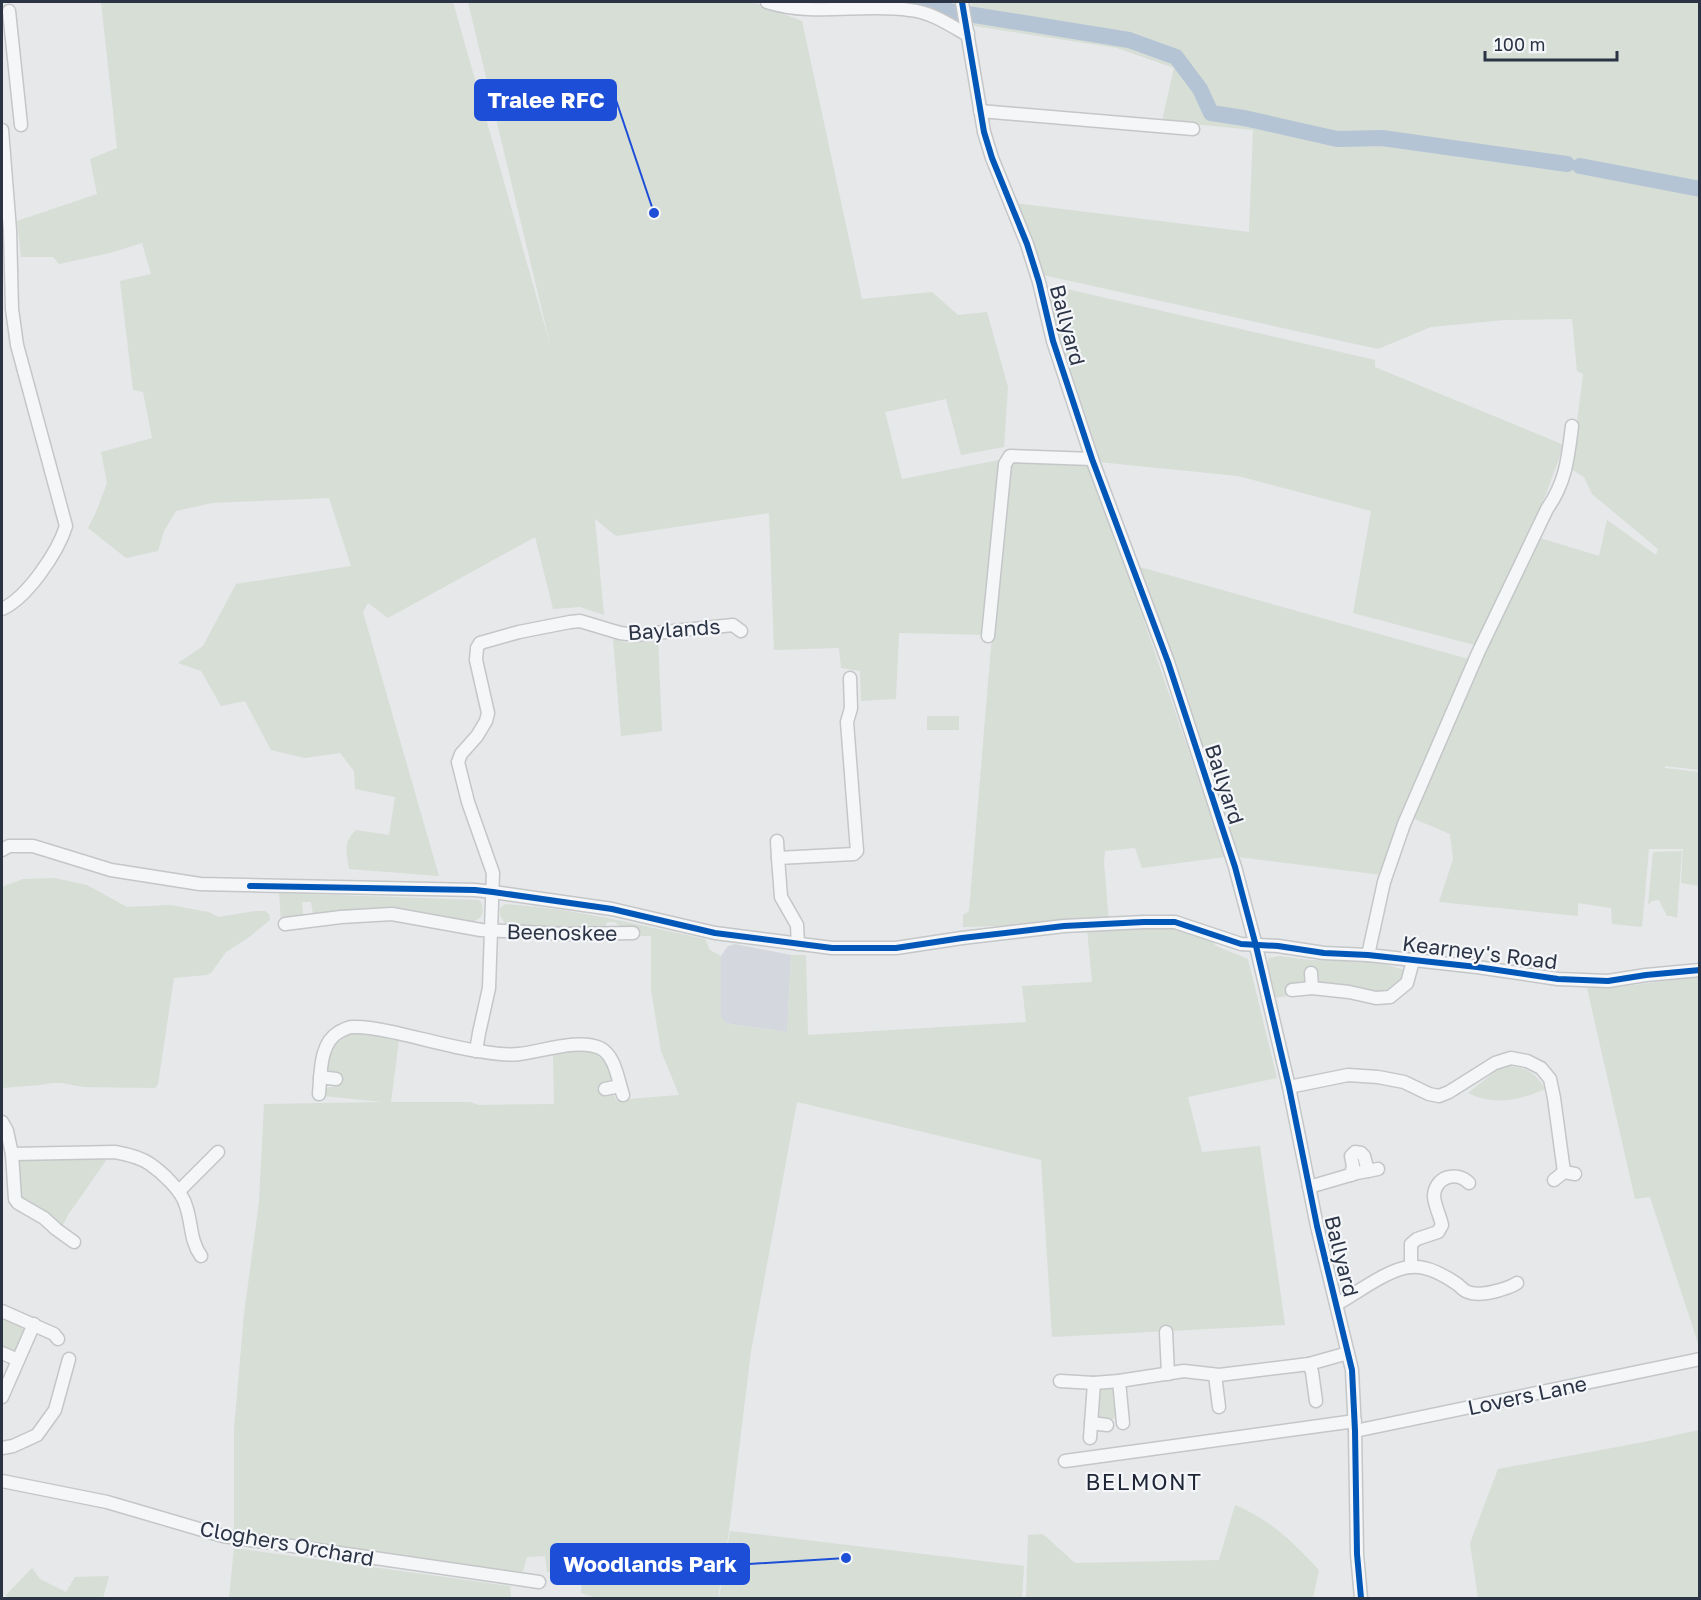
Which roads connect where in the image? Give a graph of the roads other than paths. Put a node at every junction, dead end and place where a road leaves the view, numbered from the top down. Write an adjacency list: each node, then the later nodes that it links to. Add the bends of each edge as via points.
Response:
1 (767, 2): 4 (street, via 828,10 910,10 936,16 964,33)
2 (962, 3): 4 (street, Ballyard)
3 (9, 11): 5 (street)
4 (967, 28): 6 (street, Ballyard)
5 (7, 44): 7 (street)
6 (980, 111): 8 (street); 11 (street, Ballyard, via 992,158 1027,244 1053,341)
7 (21, 125)
8 (1193, 129)
9 (2, 130): 12 (street, via 16,345 66,526 27,590)
10 (1572, 426): 25 (street, via 1566,470 1554,500 1478,653 1404,824 1384,882)
11 (1092, 459): 14 (street, via 1010,456 1005,465); 24 (street, Ballyard, via 1168,662)
12 (2, 609)
13 (741, 631): 19 (street, Baylands, via 733,625 635,635 580,621 480,643 476,660 488,713 458,762 493,873)
14 (988, 636)
15 (850, 678): 18 (street, via 851,708 847,722 857,851)
16 (777, 841): 18 (street)
17 (2, 850): 19 (street, Kearney's Road, via 9,846 33,846 111,870 200,884)
18 (778, 858): 23 (street, via 781,897 797,925)
19 (493, 892): 21 (street, Beenoskee); 23 (street, Kearney's Road, via 612,909 715,933)
20 (285, 924): 21 (street, Beenoskee, via 392,914)
21 (490, 930): 22 (street, Beenoskee); 31 (street, Beenoskee, via 489,988)
22 (633, 933)
23 (798, 944): 24 (street, Kearney's Road, via 896,948 1053,927 1175,922)
24 (1257, 946): 25 (street, Kearney's Road); 34 (street, Ballyard)
25 (1368, 955): 26 (street, Kearney's Road)
26 (1413, 961): 27 (street, Kearney's Road, via 1583,981); 29 (street, via 1407,983 1390,997)
27 (1700, 970)
28 (1311, 973): 29 (street)
29 (1312, 987): 30 (street)
30 (1292, 990)
31 (476, 1051): 32 (street, via 377,1029 350,1027 336,1034 326,1046); 35 (street, via 518,1054 547,1048 598,1047 611,1058 622,1090)
32 (320, 1077): 33 (street); 36 (street)
33 (336, 1078)
34 (1289, 1087): 41 (street, via 1368,1076 1404,1082 1439,1096 1495,1062 1511,1058 1527,1061 1541,1068 1550,1079); 43 (street, Ballyard)
35 (605, 1089)
36 (319, 1094)
37 (2, 1122): 39 (street)
38 (218, 1152): 44 (street)
39 (12, 1154): 44 (street, via 115,1152 149,1163); 45 (street, via 15,1199)
40 (1351, 1175): 40 (street, via 1351,1156 1361,1153 1373,1170); 43 (street)
41 (1564, 1175)
42 (1469, 1184): 47 (street, via 1463,1178 1451,1176 1438,1184 1434,1194 1442,1225 1438,1232 1411,1244)
43 (1309, 1187): 49 (street, Ballyard)
44 (179, 1191): 46 (street)
45 (74, 1242)
46 (201, 1256)
47 (1411, 1267): 48 (street, via 1437,1273 1477,1294); 49 (street, via 1398,1269)
48 (1516, 1288)
49 (1337, 1304): 55 (street, Ballyard)
50 (2, 1311): 51 (street)
51 (34, 1324): 53 (street); 58 (street)
52 (1166, 1332): 60 (street)
53 (58, 1339)
54 (2, 1353): 58 (street)
55 (1348, 1353): 59 (street); 71 (street, Ballyard)
56 (69, 1359): 73 (street, via 54,1410 37,1435)
57 (1700, 1359): 71 (street, Lovers Lane)
58 (18, 1360): 65 (street)
59 (1309, 1364): 61 (street); 66 (street)
60 (1168, 1374): 61 (street, via 1184,1371); 63 (street)
61 (1215, 1375): 67 (street)
62 (1060, 1381): 64 (street)
63 (1119, 1382): 64 (street); 68 (street)
64 (1094, 1383): 69 (street)
65 (2, 1397)
66 (1316, 1401)
67 (1219, 1407)
68 (1123, 1423)
69 (1091, 1424): 70 (street); 72 (street)
70 (1107, 1425)
71 (1355, 1426): 74 (street, Lovers Lane); 77 (street, Ballyard)
72 (1090, 1438)
73 (2, 1448)
74 (1065, 1461)
75 (2, 1481): 76 (street, Cloghers Orchard, via 107,1502 224,1536)
76 (540, 1582)
77 (1361, 1599)

